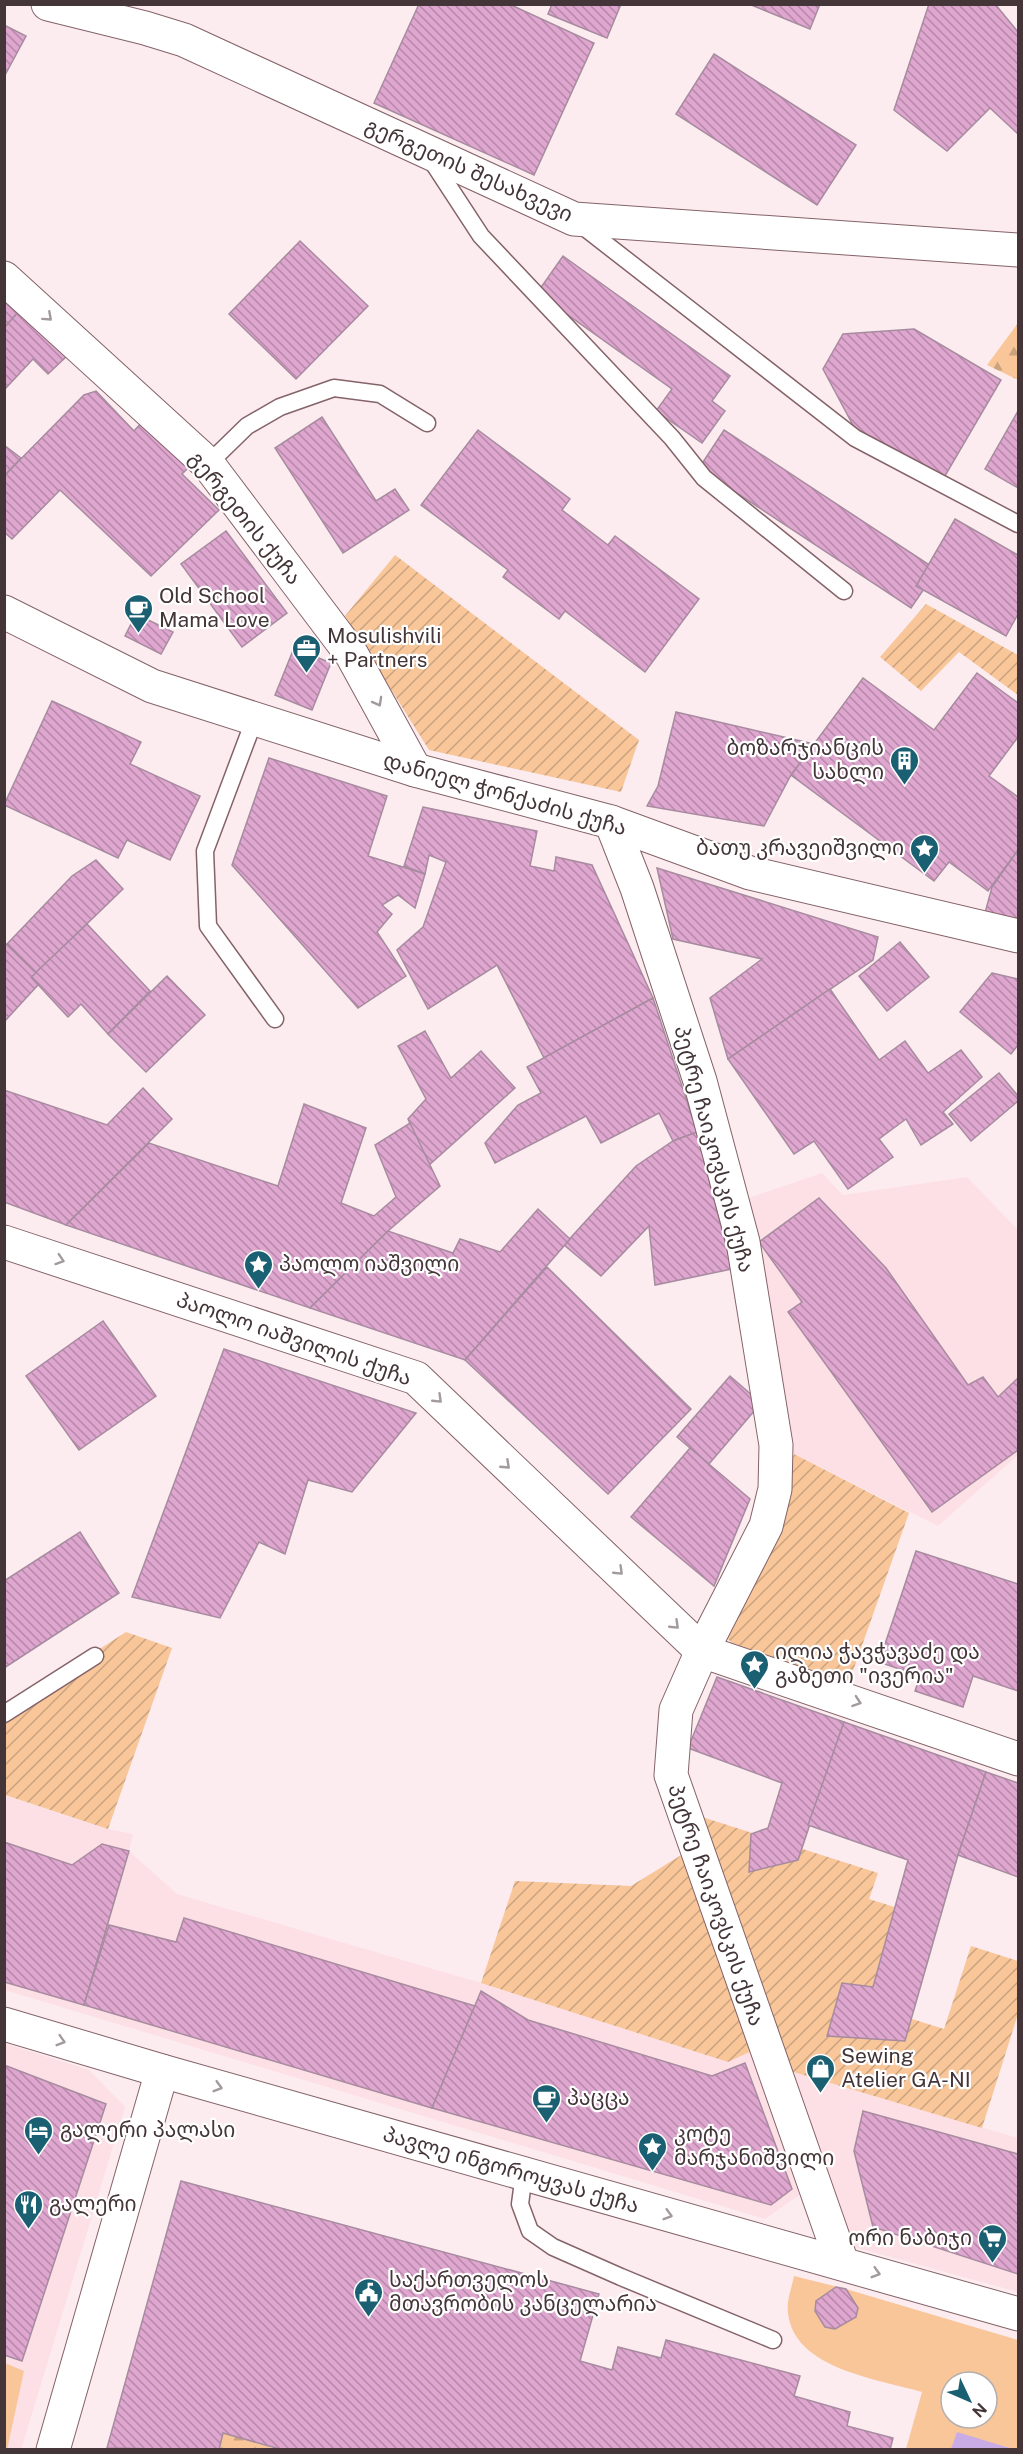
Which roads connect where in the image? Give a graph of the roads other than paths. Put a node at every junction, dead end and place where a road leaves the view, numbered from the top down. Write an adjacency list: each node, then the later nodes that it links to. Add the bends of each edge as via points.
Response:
1 (48, 4): 2 (street, გერგეთის შესახვევი, via 184,40)
2 (426, 151): 3 (street, გერგეთის შესახვევი); 9 (lane, via 481,236 672,438 704,478)
3 (573, 219): 4 (street, გერგეთის შესახვევი); 8 (lane, via 855,438)
4 (1018, 250)
5 (4, 278): 7 (street, გერგეთის ქუჩა, one-way to 7)
6 (427, 423): 7 (lane, via 380,394 334,388 280,407 247,426)
7 (207, 464): 12 (street, გერგეთის ქუჩა, one-way to 12, via 352,655)
8 (1018, 524)
9 (843, 591)
10 (4, 612): 11 (street, დანიელ ჭონქაძის ქუჩა, via 152,686)
11 (255, 718): 12 (street, დანიელ ჭონქაძის ქუჩა); 15 (lane, via 205,851 208,926)
12 (415, 770): 13 (street, დანიელ ჭონქაძის ქუჩა)
13 (611, 822): 14 (street, დანიელ ჭონქაძის ქუჩა, via 750,873); 17 (street, პეტრე ჩაიკოვსკის ქუჩა, via 637,888 700,1081 743,1242 776,1445 775,1489 766,1526)
14 (1018, 936)
15 (275, 1019)
16 (4, 1242): 17 (street, პაოლო იაშვილის ქუჩა, one-way to 17, via 416,1378)
17 (702, 1650): 20 (street, one-way to 20); 24 (street, პეტრე ჩაიკოვსკის ქუჩა, via 676,1710 671,1775)
18 (95, 1656): 19 (lane)
19 (4, 1714)
20 (1018, 1759)
21 (4, 2024): 22 (street, პავლე ინგოროყვას ქუჩა, one-way to 22)
22 (162, 2071): 23 (street, პავლე ინგოროყვას ქუჩა, one-way to 23); 27 (street)
23 (524, 2174): 24 (street, პავლე ინგოროყვას ქუჩა, one-way to 24); 26 (lane, via 520,2204 530,2231 554,2247)
24 (842, 2263): 25 (street, პავლე ინგოროყვას ქუჩა, one-way to 25)
25 (1018, 2314)
26 (773, 2340)
27 (53, 2450)

